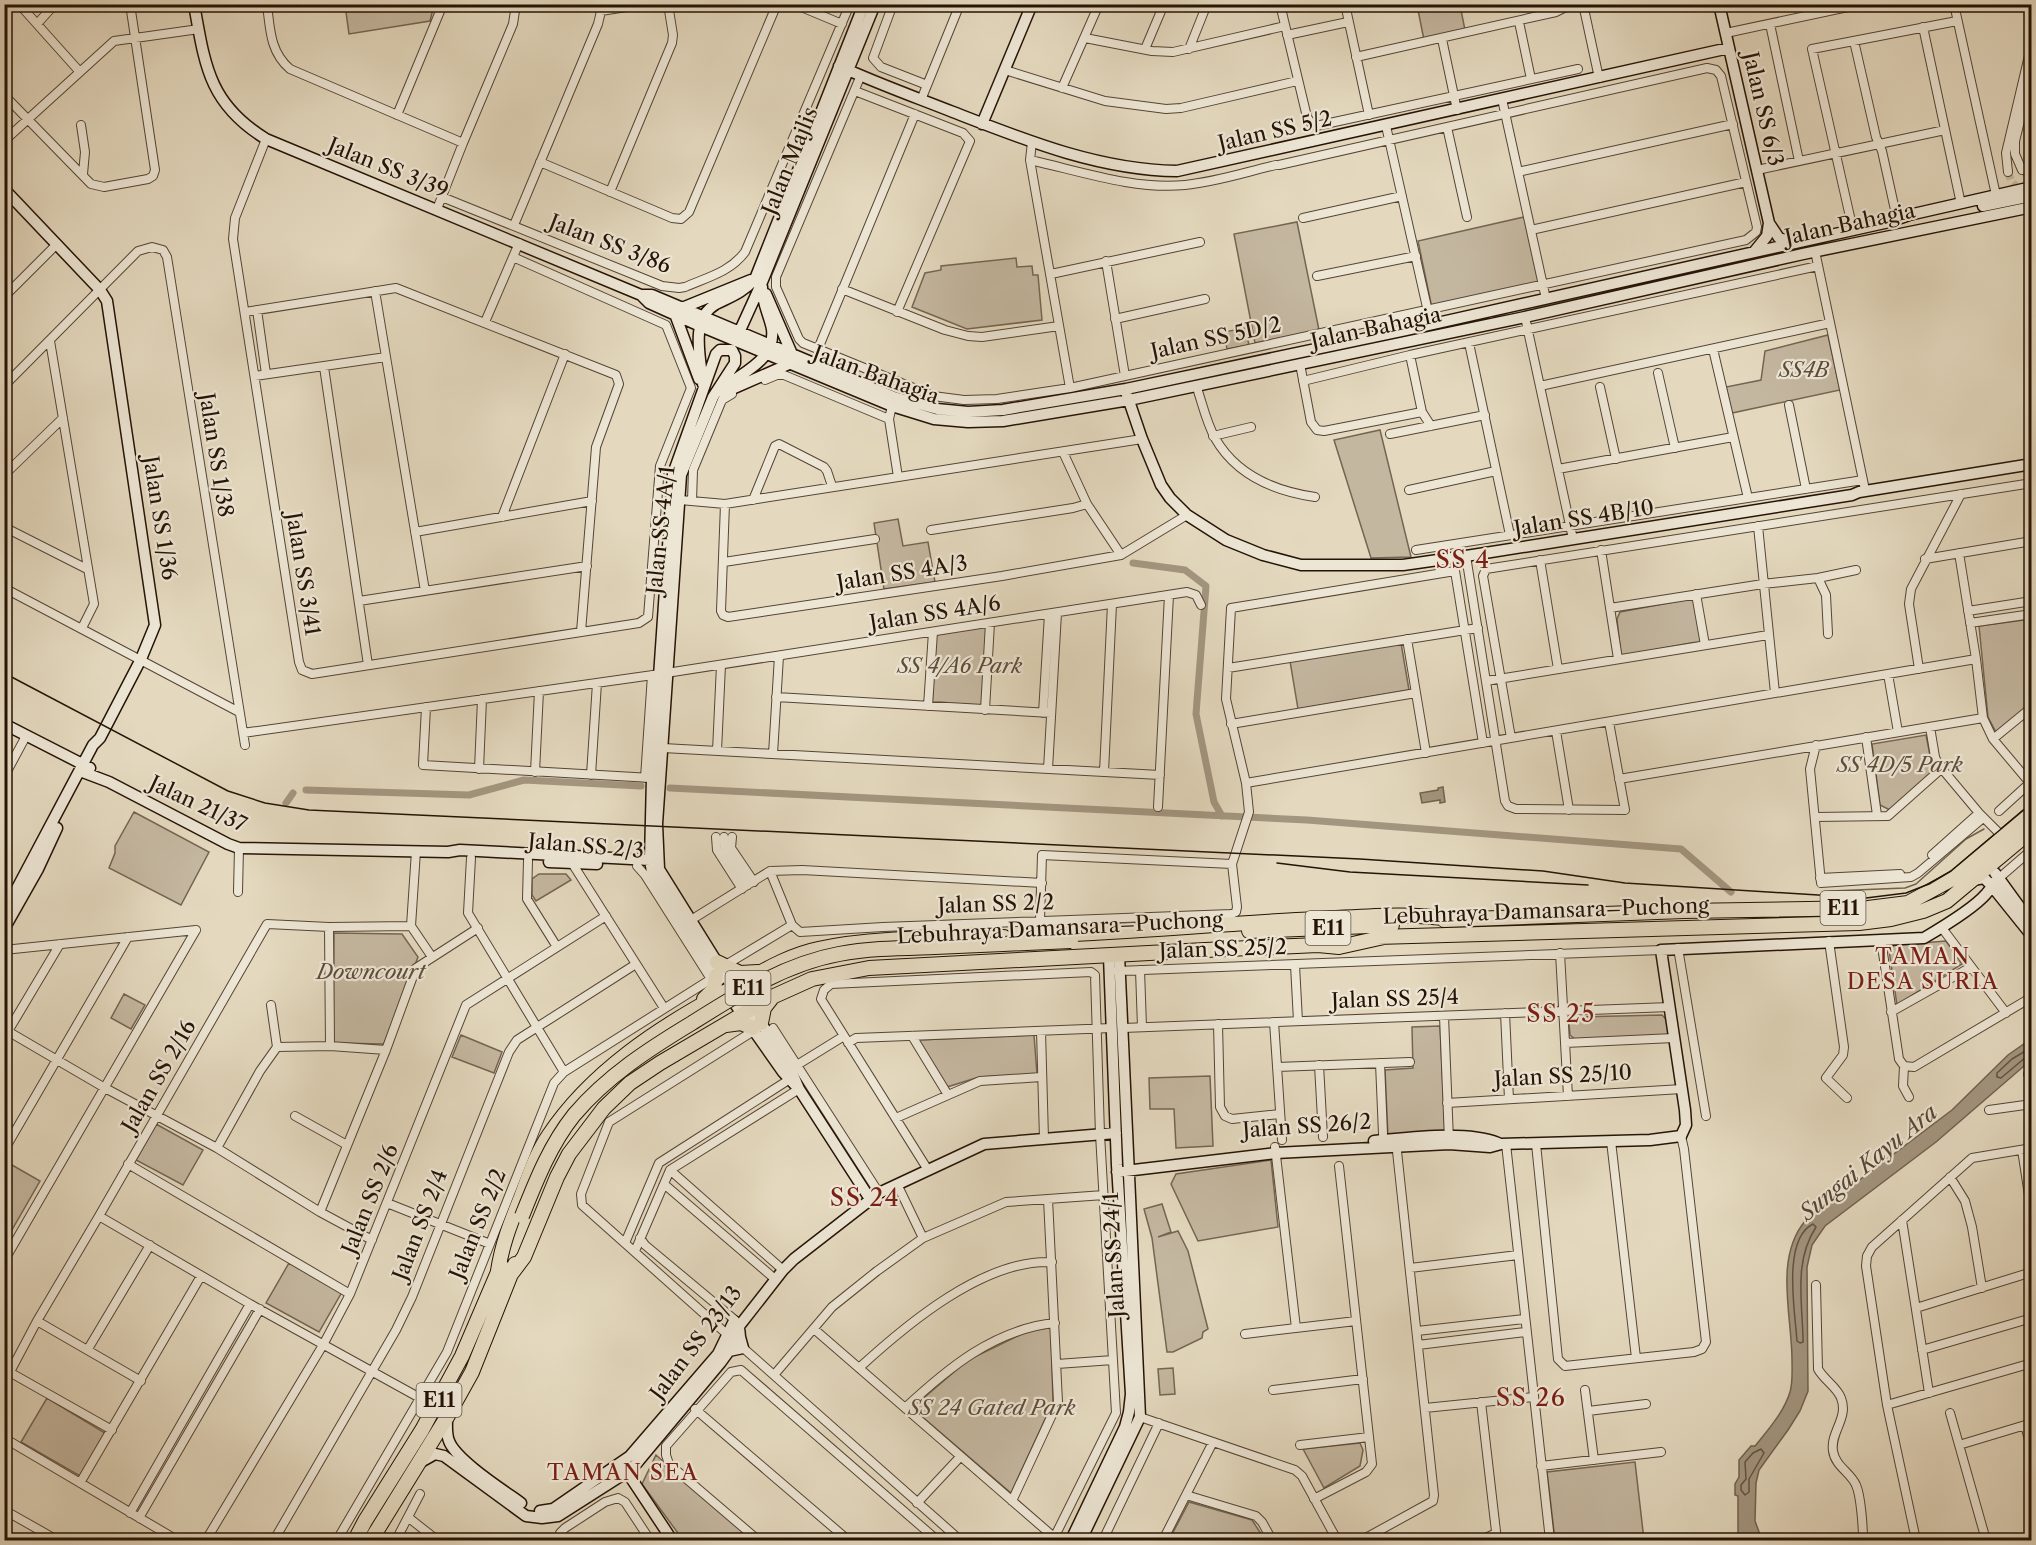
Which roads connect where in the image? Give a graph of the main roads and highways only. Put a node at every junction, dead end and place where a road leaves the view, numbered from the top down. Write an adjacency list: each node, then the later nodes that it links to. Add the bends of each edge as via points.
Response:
1 (864, 4): 7 (main road, Jalan Majlis)
2 (875, 4): 7 (main road, Jalan Majlis)
3 (1032, 4): 8 (main road)
4 (1719, 4): 6 (main road, Jalan SS 6/3)
5 (195, 8): 24 (main road, Jalan SS 3/39, via 208,72 220,98 243,123 266,139 641,295 649,303)
6 (1729, 48): 8 (main road, Jalan SS 5/2, via 1177,171 1146,171 1093,160); 15 (main road, Jalan SS 6/3)
7 (844, 68): 8 (main road, Jalan SS 5/2); 23 (main road, Jalan Majlis)
8 (982, 124)
9 (2031, 187): 14 (main road, Jalan Bahagia)
10 (4, 189): 40 (main road, Jalan SS 1/36, via 100,290 111,320 155,625)
11 (2031, 196): 14 (main road, via 1911,221)
12 (2031, 202): 16 (main road, via 1899,229)
13 (2031, 207): 16 (main road, Jalan Bahagia)
14 (1893, 221): 17 (main road, Jalan Bahagia)
15 (1769, 223): 17 (main road, via 1779,238); 18 (main road, via 1767,236)
16 (1881, 237): 21 (main road, Jalan Bahagia)
17 (1797, 243): 18 (main road, Jalan Bahagia)
18 (1754, 252): 19 (main road, Jalan Bahagia)
19 (1716, 260): 20 (main road, Jalan Bahagia); 21 (main road, via 1704,266 1704,271)
20 (1686, 268): 22 (main road, via 1700,270 1699,275); 25 (main road, Jalan Bahagia)
21 (1719, 273): 22 (main road, Jalan Bahagia)
22 (1689, 279): 27 (main road, Jalan Bahagia)
23 (758, 281): 24 (main road); 26 (main road, via 710,308); 28 (main road, Jalan Majlis); 29 (main road, via 772,331); 30 (main road)
24 (678, 311): 26 (main road, Jalan SS 3/39); 31 (main road)
25 (1471, 316): 27 (main road); 32 (main road, Jalan Bahagia)
26 (702, 322): 28 (main road, Jalan SS 3/39); 31 (main road, via 698,337)
27 (1474, 328): 32 (main road, Jalan Bahagia, via 1196,385)
28 (737, 337): 29 (main road, Jalan Bahagia)
29 (768, 349): 30 (main road, Jalan Bahagia); 33 (main road, via 750,371)
30 (791, 359): 32 (main road, Jalan Bahagia, via 937,409 1003,410); 32 (main road, Jalan Bahagia, via 892,406 934,419 1003,421); 33 (main road)
31 (704, 390): 33 (main road, Jalan SS 4A/1, via 716,354 732,350 735,363); 37 (main road, Jalan SS 4A/1, via 674,468)
32 (1127, 394): 36 (main road, Jalan SS 4B/10, via 1161,485 1187,515 1226,540 1301,565 1403,565 1852,495)
33 (713, 397): 37 (main road, Jalan SS 4A/1, via 683,469)
34 (2031, 464): 36 (main road, Jalan SS 4B/10)
35 (2031, 469): 36 (main road, Jalan SS 4B/10)
36 (1865, 488)
37 (672, 548): 38 (main road, Jalan SS 4A/1)
38 (660, 674): 49 (main road, Jalan SS 4A/1, via 663,748); 49 (main road, Jalan SS 4A/1, via 649,778)
39 (4, 724): 41 (main road, Jalan 21/37)
40 (96, 748): 41 (main road, Jalan SS 1/36, via 93,745); 42 (main road)
41 (85, 769): 42 (main road, Jalan 21/37); 43 (main road); 52 (main road)
42 (98, 775): 43 (main road); 46 (main road, Jalan 21/37, via 228,844)
43 (79, 784): 52 (main road, via 38,869)
44 (2031, 812): 54 (highway, Lebuhraya Damansara–Puchong / E11, via 1954,878 1908,903 1868,908)
45 (2031, 830): 48 (highway, Lebuhraya Damansara–Puchong / E11)
46 (274, 849): 47 (main road, Jalan SS 2/3)
47 (448, 852): 49 (main road, Jalan SS 2/3); 49 (main road, Jalan SS 2/3, via 471,858)
48 (1998, 858): 50 (highway, Lebuhraya Damansara–Puchong / E11); 51 (main road)
49 (654, 865): 61 (main road, Jalan SS 2/3, via 691,920); 61 (main road, Jalan SS 2/3, via 660,886)
50 (1973, 880): 51 (main road, via 1984,878); 58 (highway, Lebuhraya Damansara–Puchong / E11, via 1947,901 1923,911 1859,923)
51 (1994, 882): 55 (main road); 57 (main road); 72 (main road, Jalan SS 26/2, via 1987,893 1924,938 1660,950 1682,1089 1686,1125 1681,1136 1536,1144 1503,1144 1490,1139 1278,1147)
52 (10, 911): 53 (main road); 56 (main road)
53 (4, 917)
54 (1450, 919): 59 (highway, Lebuhraya Damansara–Puchong / E11, via 1427,924 1206,933); 62 (highway, via 1426,915 1352,917 850,944 817,949)
55 (2031, 924)
56 (4, 929)
57 (2031, 936)
58 (1384, 937): 59 (highway, Lebuhraya Damansara–Puchong / E11); 60 (highway, via 1339,947)
59 (1072, 945): 75 (highway, Lebuhraya Damansara–Puchong / E11, via 839,963 766,988 652,1058 596,1103 560,1151 526,1217)
60 (1114, 955): 64 (highway, via 870,968 812,979); 69 (main road, Jalan SS 24/1)
61 (717, 971): 62 (highway); 63 (main road, Jalan SS 2/3); 65 (highway, via 714,989)
62 (760, 972): 63 (highway); 64 (highway, via 761,989)
63 (730, 990): 65 (highway); 66 (main road, Jalan SS 2/3)
64 (772, 997): 66 (highway); 68 (highway, via 764,1008)
65 (697, 1007): 67 (highway, via 716,1008); 75 (highway, via 616,1062 549,1135 502,1245)
66 (746, 1012): 67 (highway); 68 (main road, Jalan SS 2/3)
67 (723, 1026): 68 (highway, via 741,1023); 75 (highway, via 630,1083 604,1108 556,1177 524,1257)
68 (761, 1027): 70 (main road); 70 (main road, via 790,1068)
69 (1117, 1028): 71 (main road, Jalan SS 24/1); 72 (main road, Jalan SS 24/1)
70 (799, 1089): 74 (main road)
71 (1116, 1133): 73 (main road, Jalan SS 24/1); 74 (main road, via 984,1144)
72 (1129, 1167): 73 (main road, Jalan SS 26/2); 91 (main road, Jalan SS 24/1, via 1140,1417)
73 (1117, 1168): 90 (main road, Jalan SS 24/1, via 1129,1412)
74 (874, 1196): 76 (main road, via 794,1259)
75 (505, 1272): 80 (highway, Lebuhraya Damansara–Puchong / E11, via 472,1372); 87 (highway, Lebuhraya Damansara–Puchong / E11, via 422,1430)
76 (737, 1323): 77 (main road); 78 (main road, via 743,1348)
77 (730, 1337): 78 (main road, Jalan SS 23/13); 79 (main road, Jalan SS 23/13)
78 (729, 1351): 79 (main road, Jalan SS 23/13)
79 (684, 1400): 82 (main road, Jalan SS 23/13); 83 (main road, Jalan SS 23/13)
80 (447, 1417): 81 (highway, Lebuhraya Damansara–Puchong / E11); 83 (main road, Jalan SS 23/13, via 448,1440 461,1458 529,1510 554,1509)
81 (418, 1463): 84 (main road, Jalan SS 23/13, via 435,1454 444,1456 526,1516 542,1518 558,1516); 86 (highway, Lebuhraya Damansara–Puchong / E11)
82 (636, 1464): 83 (main road, Jalan SS 23/13); 85 (main road)
83 (621, 1469): 84 (main road, Jalan SS 23/13); 85 (main road)
84 (610, 1483): 85 (main road)
85 (632, 1487): 88 (main road); 89 (main road)
86 (374, 1537)
87 (353, 1540)
88 (664, 1540)
89 (672, 1540)
90 (1071, 1540)
91 (1081, 1540)

